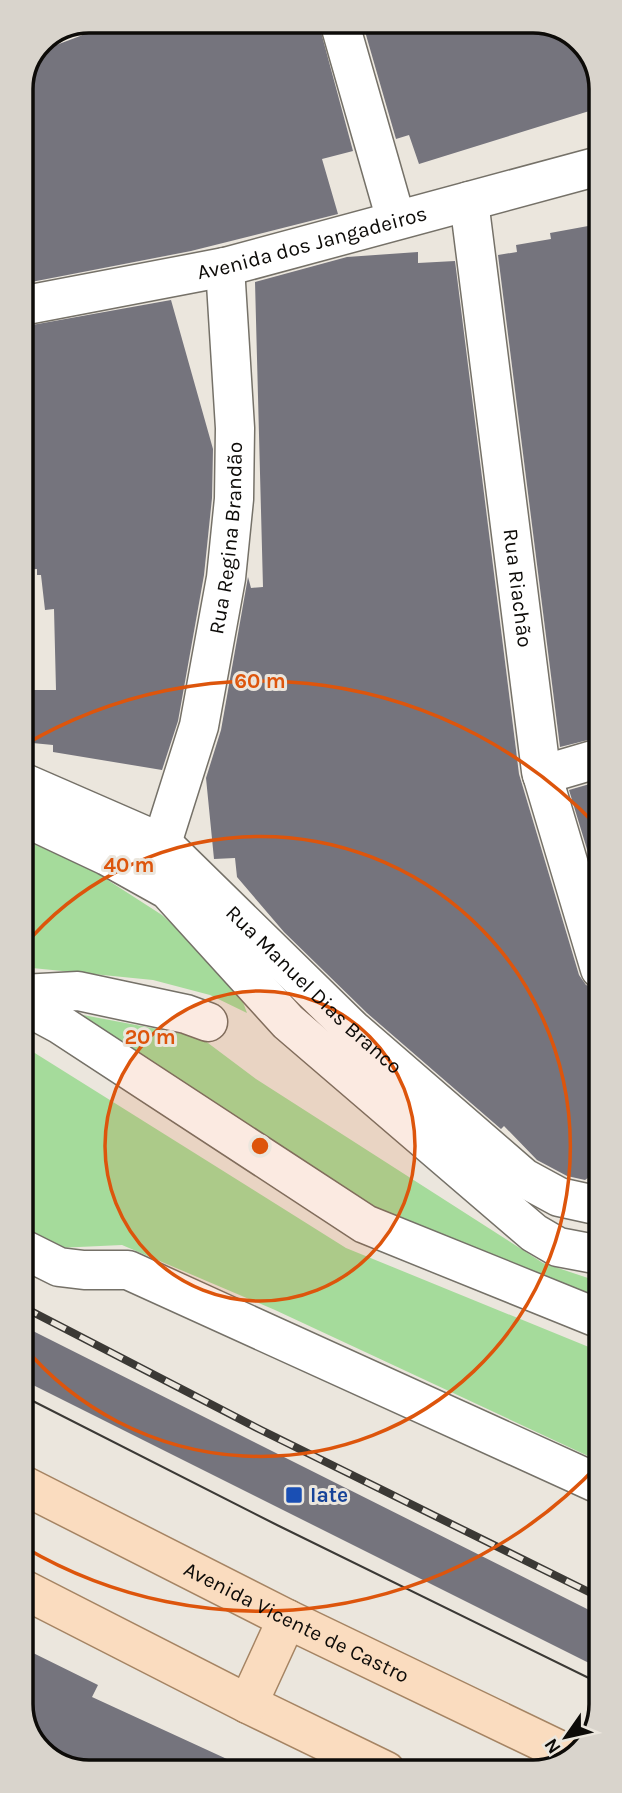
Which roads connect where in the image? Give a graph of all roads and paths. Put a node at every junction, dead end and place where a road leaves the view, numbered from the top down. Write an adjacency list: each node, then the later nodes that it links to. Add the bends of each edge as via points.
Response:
1 (342, 33): 4 (street)
2 (589, 169): 3 (street, Avenida dos Jangadeiros)
3 (470, 201): 4 (street, Avenida dos Jangadeiros); 8 (street, Rua Riachão)
4 (396, 220): 5 (street, Avenida dos Jangadeiros)
5 (225, 267): 6 (street, Avenida dos Jangadeiros); 11 (street, Rua Regina Brandão, via 234,428 234,499 226,578 199,726)
6 (33, 304)
7 (589, 761): 8 (street)
8 (542, 775): 12 (street, Rua Riachão)
9 (33, 787): 11 (street, Rua Manuel Dias Branco)
10 (33, 821): 17 (street, via 168,890 288,1022 534,1233 558,1247)
11 (162, 843): 16 (street, Rua Manuel Dias Branco, via 352,1029 524,1178 559,1197)
12 (589, 932)
13 (33, 993): 15 (street, via 78,991)
14 (33, 1010): 19 (street, via 365,1224)
15 (208, 1022)
16 (589, 1204)
17 (589, 1253)
18 (33, 1254): 20 (street, via 59,1267 128,1270)
19 (589, 1315)
20 (589, 1480)
21 (33, 1490): 23 (main road, Avenida Vicente de Castro)
22 (33, 1594): 24 (main road)
23 (287, 1619): 24 (main road); 25 (main road, Avenida Vicente de Castro)
24 (248, 1704): 26 (main road)
25 (562, 1751)
26 (365, 1760)

